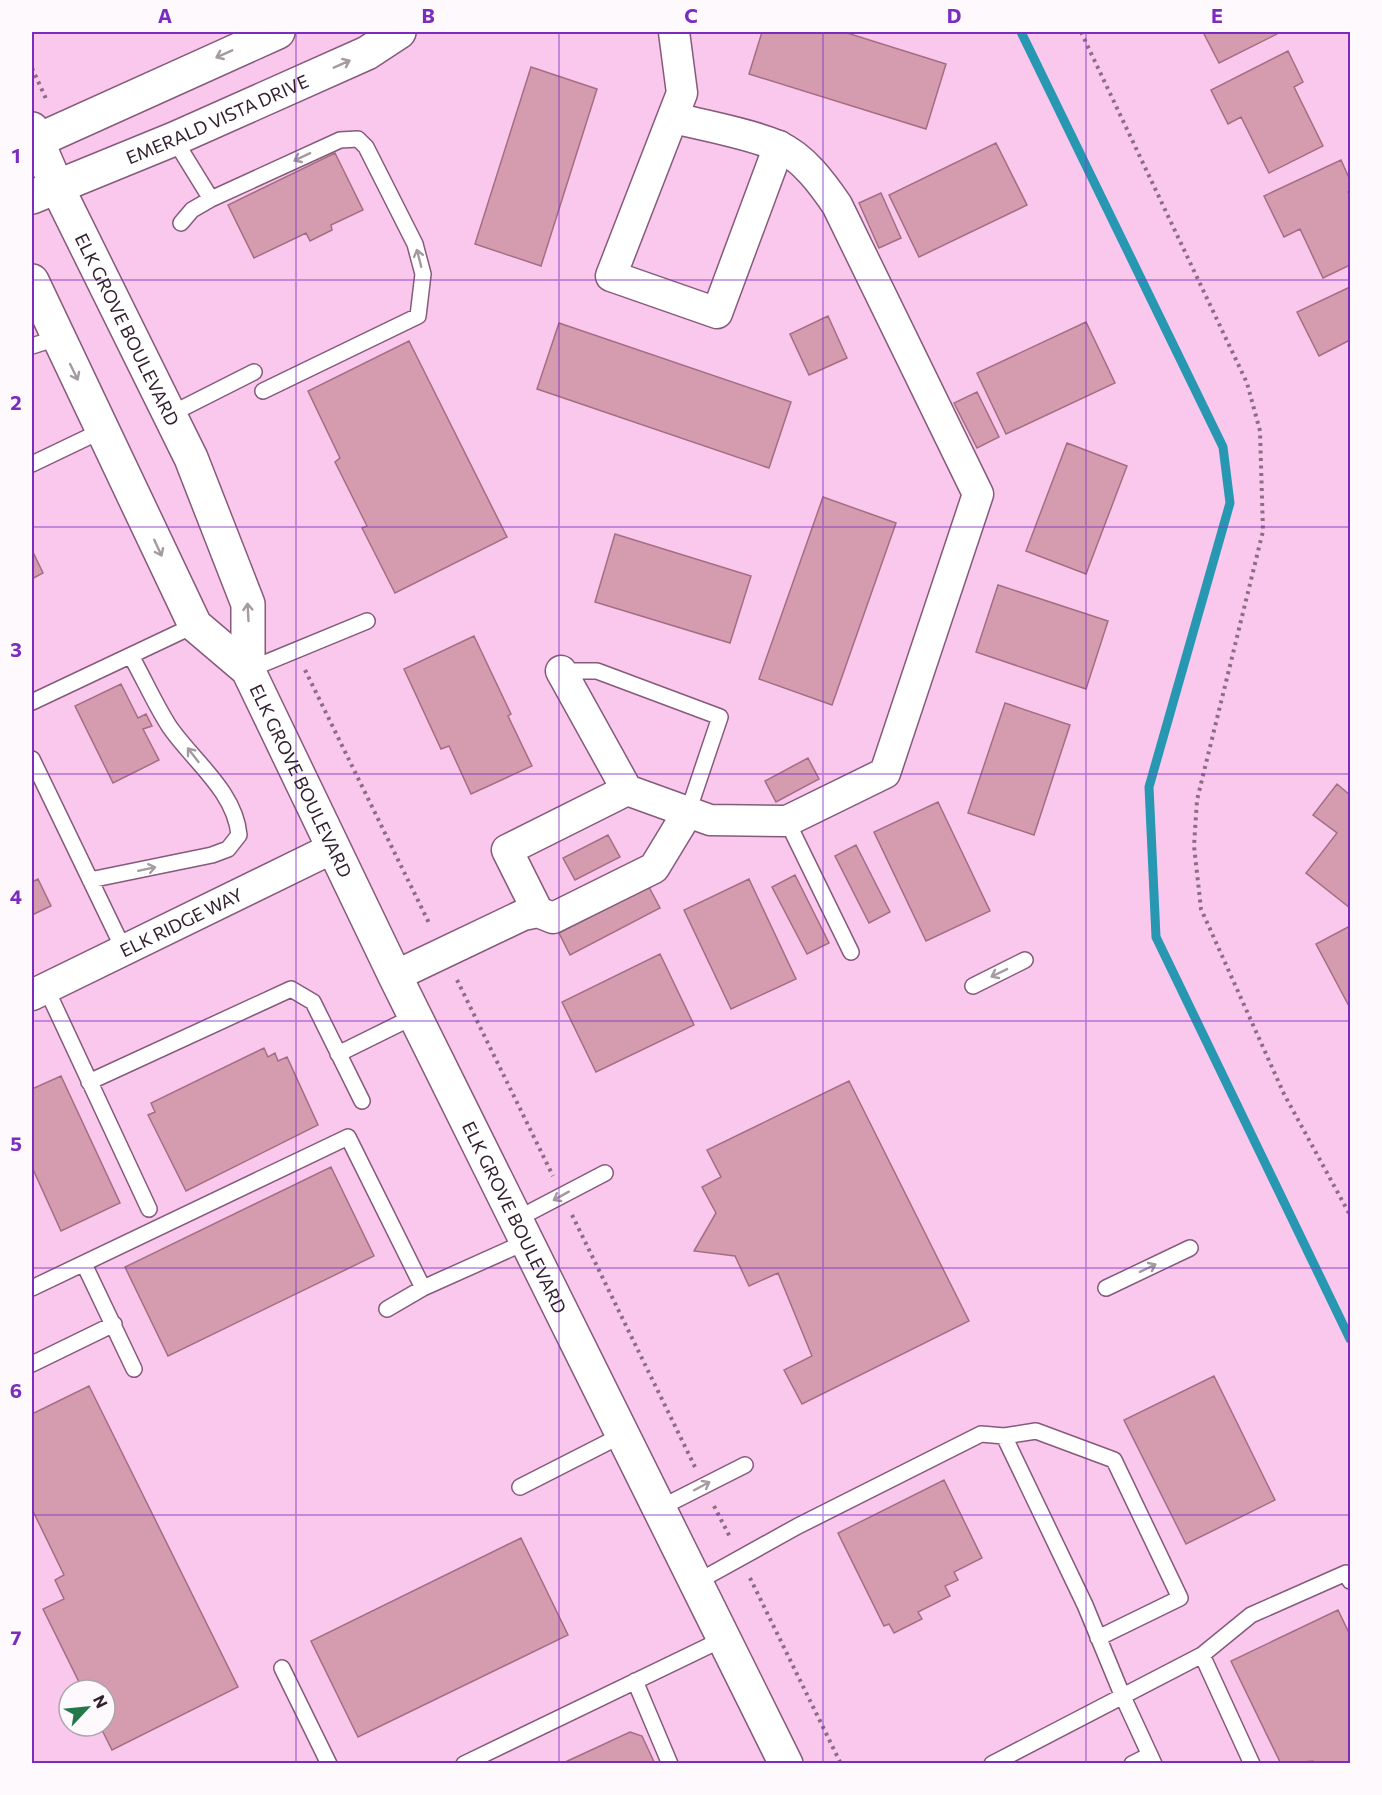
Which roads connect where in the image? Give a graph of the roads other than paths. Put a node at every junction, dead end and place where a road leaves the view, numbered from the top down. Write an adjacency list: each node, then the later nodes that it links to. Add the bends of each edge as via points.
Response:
1 (278, 32): 5 (main road, one-way to 5)
2 (399, 32): 6 (main road, EMERALD VISTA DRIVE, one-way to 2, via 367,53)
3 (674, 32): 4 (street, via 682,93)
4 (675, 118): 7 (street); 7 (street, via 611,276 717,313)
5 (40, 136): 8 (main road, ELK GROVE BOULEVARD)
6 (174, 139): 8 (main road, EMERALD VISTA DRIVE); 9 (lane)
7 (779, 146): 27 (street, via 808,167 837,205 978,494 885,773)
8 (44, 192): 15 (main road, ELK GROVE BOULEVARD)
9 (211, 199): 10 (lane, via 192,210); 14 (lane, one-way to 9, via 418,316 423,274 415,244 366,147 358,139 340,140)
10 (181, 223)
11 (32, 281): 12 (main road, ELK GROVE BOULEVARD)
12 (44, 342): 16 (main road, ELK GROVE BOULEVARD, one-way to 16)
13 (254, 372): 15 (lane)
14 (262, 391)
15 (169, 415): 21 (main road, ELK GROVE BOULEVARD, one-way to 15, via 248,604 191,458)
16 (103, 430): 17 (lane); 19 (main road, ELK GROVE BOULEVARD, one-way to 19)
17 (32, 464)
18 (367, 621): 21 (lane)
19 (195, 625): 20 (lane); 21 (main road, ELK GROVE BOULEVARD)
20 (131, 656): 23 (lane); 29 (lane, one-way to 20, via 212,855 228,849 239,835 238,818 169,726)
21 (248, 670): 28 (main road, ELK GROVE BOULEVARD)
22 (561, 671): 25 (street); 26 (lane, via 597,671 720,717)
23 (32, 702)
24 (32, 759): 29 (lane)
25 (627, 790): 26 (street); 30 (street, via 507,850)
26 (688, 812): 27 (street, via 710,820); 30 (street, via 654,868 553,918)
27 (787, 821): 32 (lane)
28 (333, 848): 31 (street, ELK RIDGE WAY); 34 (main road, ELK GROVE BOULEVARD)
29 (90, 880): 31 (lane)
30 (538, 912): 34 (street, via 523,915)
31 (124, 950): 36 (street, ELK RIDGE WAY)
32 (851, 952)
33 (1025, 960): 35 (lane, one-way to 35)
34 (395, 976): 37 (main road, ELK GROVE BOULEVARD)
35 (973, 986)
36 (39, 991): 39 (lane)
37 (415, 1016): 38 (lane); 43 (main road, ELK GROVE BOULEVARD)
38 (338, 1054): 39 (lane, via 313,1002 291,989); 40 (lane)
39 (89, 1082): 42 (lane)
40 (362, 1101)
41 (605, 1173): 43 (lane, one-way to 43, via 562,1196)
42 (149, 1209)
43 (522, 1230): 47 (lane); 53 (main road, ELK GROVE BOULEVARD)
44 (1190, 1248): 48 (lane, one-way to 44)
45 (84, 1264): 46 (lane); 47 (lane, via 348,1137); 50 (lane)
46 (32, 1288)
47 (423, 1288): 49 (lane)
48 (1106, 1288)
49 (387, 1309)
50 (114, 1324): 51 (lane); 52 (lane)
51 (32, 1364)
52 (134, 1368)
53 (624, 1434): 56 (lane); 57 (main road, ELK GROVE BOULEVARD)
54 (1004, 1436): 59 (lane, via 981,1434); 61 (lane); 61 (lane, via 1036,1431 1114,1460 1175,1587 1180,1598)
55 (745, 1465): 57 (lane, one-way to 55)
56 (520, 1486)
57 (660, 1508): 59 (main road, ELK GROVE BOULEVARD)
58 (1350, 1581): 62 (lane, via 1346,1573 1251,1615)
59 (697, 1582): 60 (main road, ELK GROVE BOULEVARD)
60 (725, 1638): 64 (lane); 70 (main road, ELK GROVE BOULEVARD)
61 (1098, 1638): 65 (lane)
62 (1202, 1656): 65 (lane); 73 (lane)
63 (282, 1668): 67 (lane)
64 (635, 1681): 68 (lane); 69 (lane)
65 (1123, 1697): 66 (lane); 71 (lane)
66 (1152, 1759): 72 (lane)
67 (329, 1764)
68 (464, 1764)
69 (670, 1764)
70 (786, 1764)
71 (992, 1764)
72 (1132, 1764)
73 (1252, 1764)

